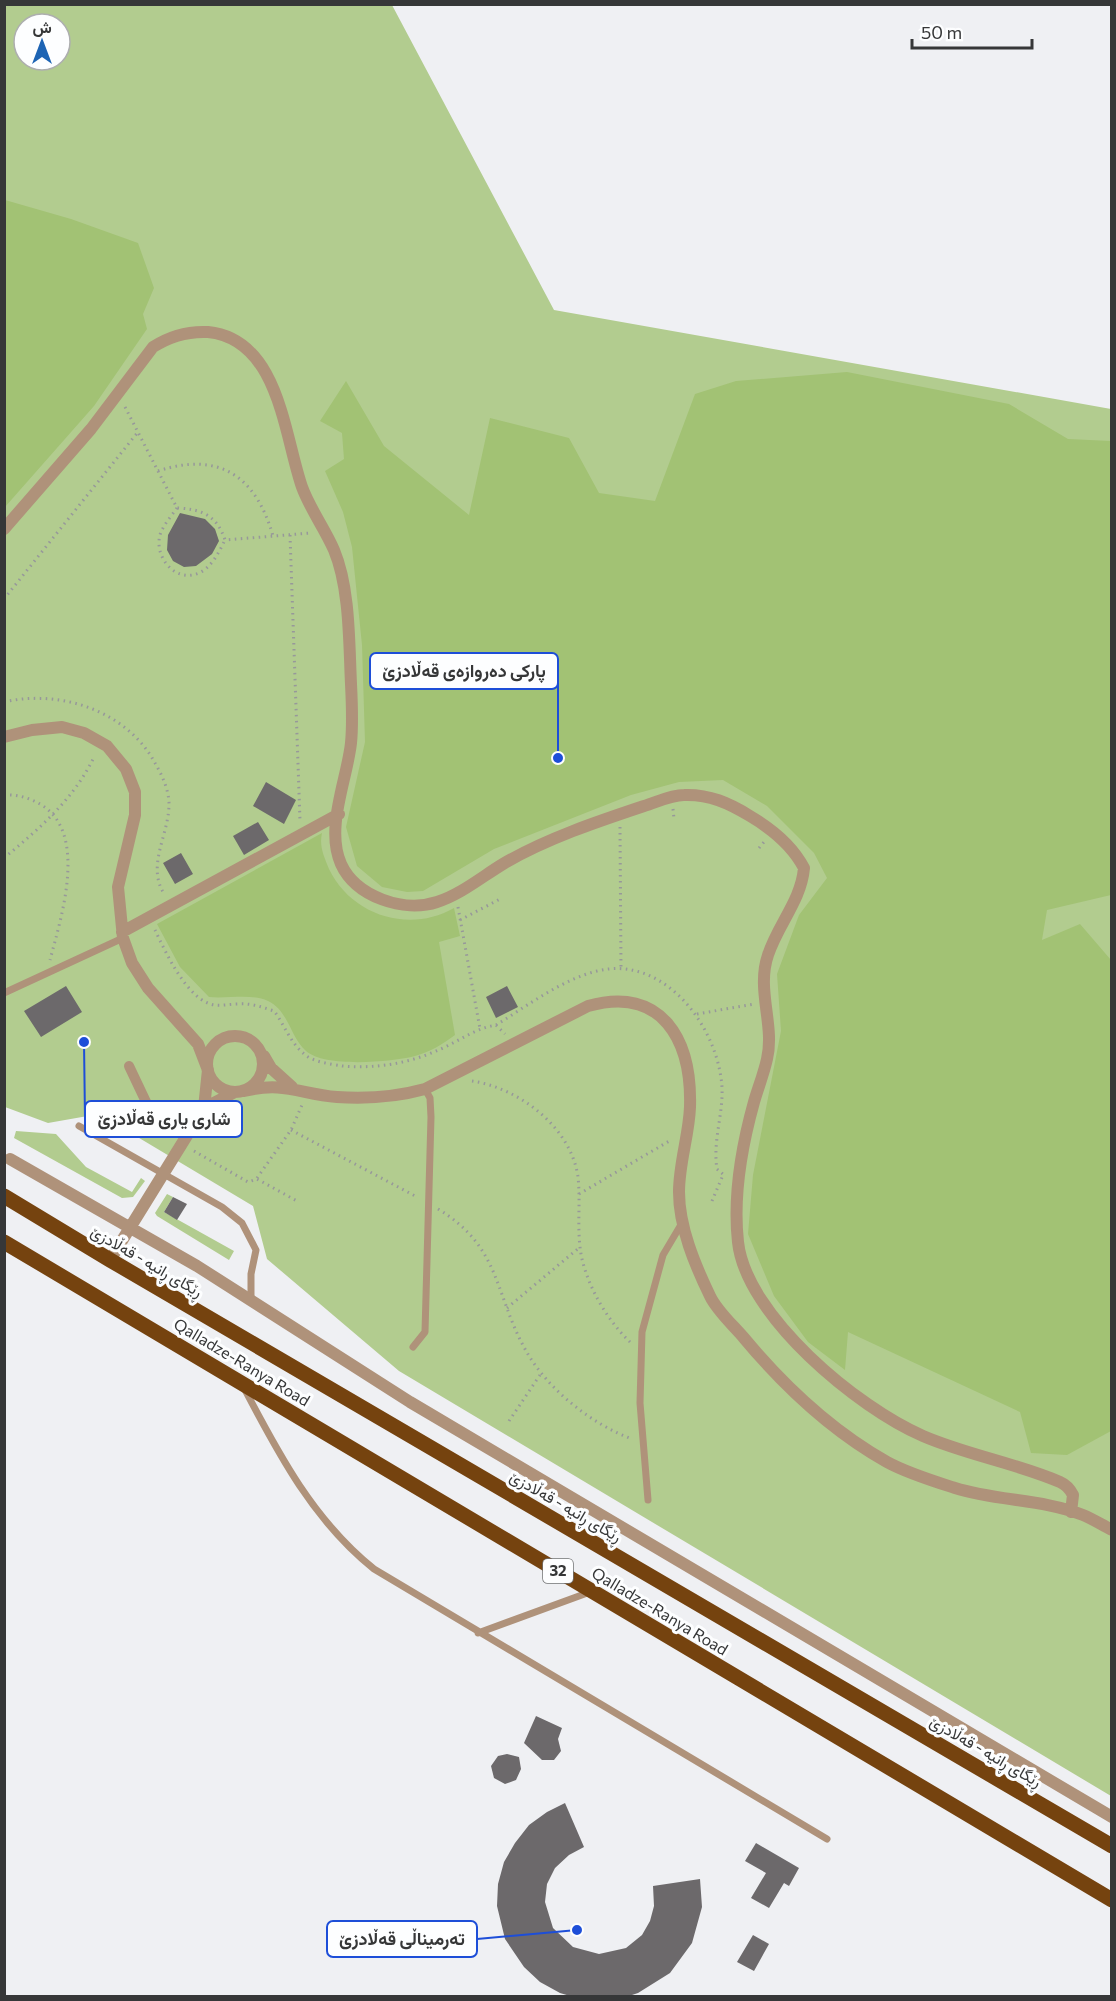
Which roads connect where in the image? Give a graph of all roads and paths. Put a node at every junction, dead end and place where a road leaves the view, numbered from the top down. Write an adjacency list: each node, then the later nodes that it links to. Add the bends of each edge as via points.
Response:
1 (123, 402): 2 (path)
2 (138, 432): 3 (path); 10 (path)
3 (158, 471): 4 (path); 8 (path, via 199,462 228,472 258,498)
4 (177, 508): 9 (path, via 195,509 214,519); 9 (path, via 161,532 159,544 164,562 174,572 199,573 218,555)
5 (4, 529): 14 (street, via 91,429 153,347 166,338 196,332 227,336 241,343 270,382 303,489 335,553 342,583 348,623 352,725)
6 (316, 532): 7 (path)
7 (290, 535): 8 (path); 17 (path)
8 (273, 536): 9 (path)
9 (225, 540)
10 (4, 599)
11 (4, 737): 23 (street, via 62,727 84,733 106,746 126,769 135,792 135,815 118,887)
12 (94, 757): 15 (path, via 86,774)
13 (4, 795): 15 (path, via 28,798)
14 (339, 814): 17 (street); 72 (street, via 336,838 340,862 351,882 380,899 401,905 438,902 505,863 586,826 681,794 723,801 765,825 785,842 804,868 802,887 767,956 763,987 770,1041 742,1154 739,1200 738,1241 747,1276 803,1350 866,1404 924,1437 972,1456 1062,1482 1073,1494)
15 (53, 815): 18 (path); 25 (path, via 65,840 67,889)
16 (620, 824): 24 (path)
17 (300, 835): 21 (street)
18 (4, 858)
19 (502, 898): 22 (path)
20 (457, 902): 22 (path)
21 (149, 917): 23 (street); 30 (path, via 177,972 196,994 208,1004 241,1003 274,1011 310,1058 332,1065 378,1067 412,1060)
22 (460, 920): 30 (path)
23 (122, 935): 25 (lane); 31 (street, via 132,963 148,988)
24 (621, 969): 28 (path, via 653,978); 29 (path, via 597,971 563,985)
25 (47, 973): 26 (lane)
26 (4, 993)
27 (755, 1004): 28 (path)
28 (697, 1014): 50 (path, via 709,1036 721,1078 722,1111 715,1158)
29 (496, 1025): 30 (path); 32 (path)
30 (480, 1029)
31 (191, 1034): 33 (street); 36 (street)
32 (506, 1035)
33 (223, 1038): 34 (street, via 250,1039); 36 (street, via 210,1052)
34 (262, 1053): 38 (street); 40 (street, via 263,1072 259,1080)
35 (129, 1066): 45 (street, via 147,1104)
36 (208, 1070): 40 (street, via 218,1086); 42 (street)
37 (470, 1081): 53 (path, via 521,1096 537,1109 574,1160)
38 (292, 1088): 39 (street, via 335,1097 375,1098); 40 (street, via 272,1086)
39 (425, 1089): 57 (lane, via 430,1098 431,1117); 58 (street, via 588,1006 606,1000 648,1005 675,1034 690,1082 678,1194)
40 (240, 1091): 42 (street)
41 (303, 1104): 44 (path)
42 (204, 1108): 45 (street)
43 (79, 1126): 49 (lane)
44 (291, 1130): 52 (path); 57 (path)
45 (189, 1132): 49 (street)
46 (670, 1140): 53 (path)
47 (194, 1151): 52 (path, via 248,1182)
48 (10, 1159): 59 (street)
49 (163, 1174): 59 (street); 63 (lane, via 222,1207 246,1229 256,1250)
50 (723, 1175): 51 (path); 56 (path)
51 (730, 1177)
52 (257, 1179): 55 (path)
53 (579, 1194): 61 (path)
54 (4, 1196): 62 (main road, ڕێگای ڕانیە - قەڵادزێ / 32)
55 (297, 1201)
56 (712, 1201)
57 (429, 1203): 64 (path, via 469,1231 481,1247); 65 (lane, via 425,1332)
58 (682, 1224): 66 (lane, via 663,1255 642,1332); 72 (street, via 711,1298 794,1393 841,1431 888,1462 957,1488)
59 (130, 1228): 62 (street); 63 (street)
60 (4, 1242): 68 (main road, Qalladze-Ranya Road / 32)
61 (580, 1247): 64 (path); 66 (path, via 601,1304 614,1325)
62 (110, 1260): 78 (main road, ڕێگای ڕانیە - قەڵادزێ / 32)
63 (251, 1301): 76 (street, via 410,1401)
64 (507, 1308): 67 (path, via 525,1350)
65 (413, 1347)
66 (641, 1351): 70 (lane)
67 (542, 1372): 69 (path); 70 (path, via 563,1395 601,1425)
68 (242, 1383): 74 (main road, Qalladze-Ranya Road / 32); 75 (lane, via 291,1474 332,1530 374,1569)
69 (508, 1421)
70 (642, 1442): 71 (lane)
71 (648, 1500)
72 (1071, 1512): 73 (street)
73 (1112, 1530)
74 (592, 1592): 75 (lane); 79 (main road, Qalladze-Ranya Road / 32)
75 (478, 1633): 77 (lane)
76 (1112, 1817)
77 (827, 1839)
78 (1112, 1846)
79 (1110, 1900)

